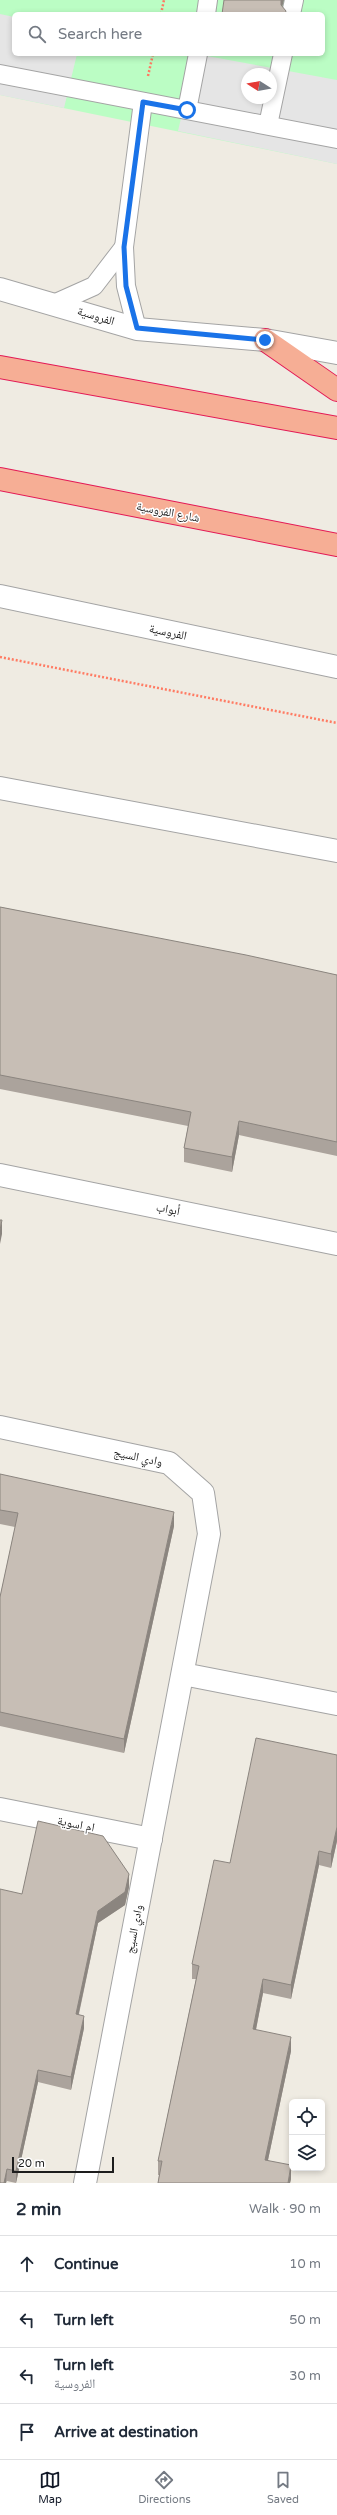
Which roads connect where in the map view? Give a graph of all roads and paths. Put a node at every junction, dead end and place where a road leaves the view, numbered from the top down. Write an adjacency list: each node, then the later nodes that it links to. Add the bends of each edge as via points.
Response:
1 (164, 0): 4 (path)
2 (208, 0): 5 (lane)
3 (294, 0): 6 (lane)
4 (161, 12)
5 (206, 12)
6 (291, 12)
7 (198, 56): 11 (lane)
8 (283, 56): 12 (lane)
9 (0, 74): 10 (lane)
10 (143, 102): 11 (lane); 14 (lane)
11 (187, 110): 12 (lane)
12 (268, 125): 13 (lane)
13 (337, 139)
14 (124, 247): 16 (lane, via 94,286); 17 (lane, via 126,286)
15 (0, 289): 16 (street, الفروسية)
16 (56, 303): 17 (street, الفروسية)
17 (137, 328): 18 (street, الفروسية)
18 (265, 340): 19 (street, الفروسية); 21 (highway)
19 (337, 353)
20 (0, 367): 22 (highway)
21 (337, 390)
22 (337, 428)
23 (0, 479): 24 (highway, شارع الفروسية)
24 (337, 545)
25 (0, 596): 27 (street, الفروسية)
26 (0, 658): 28 (path)
27 (337, 667)
28 (337, 723)
29 (0, 788): 30 (street)
30 (337, 852)
31 (0, 1175): 32 (street, أبواب)
32 (337, 1244)
33 (0, 1427): 34 (street, وادي السيج, via 169,1463 203,1493 209,1534)
34 (184, 1674): 35 (street); 37 (street, وادي السيج)
35 (337, 1704)
36 (0, 1809): 37 (street, ام اسوية)
37 (151, 1839): 38 (street, وادي السيج)
38 (84, 2183)

